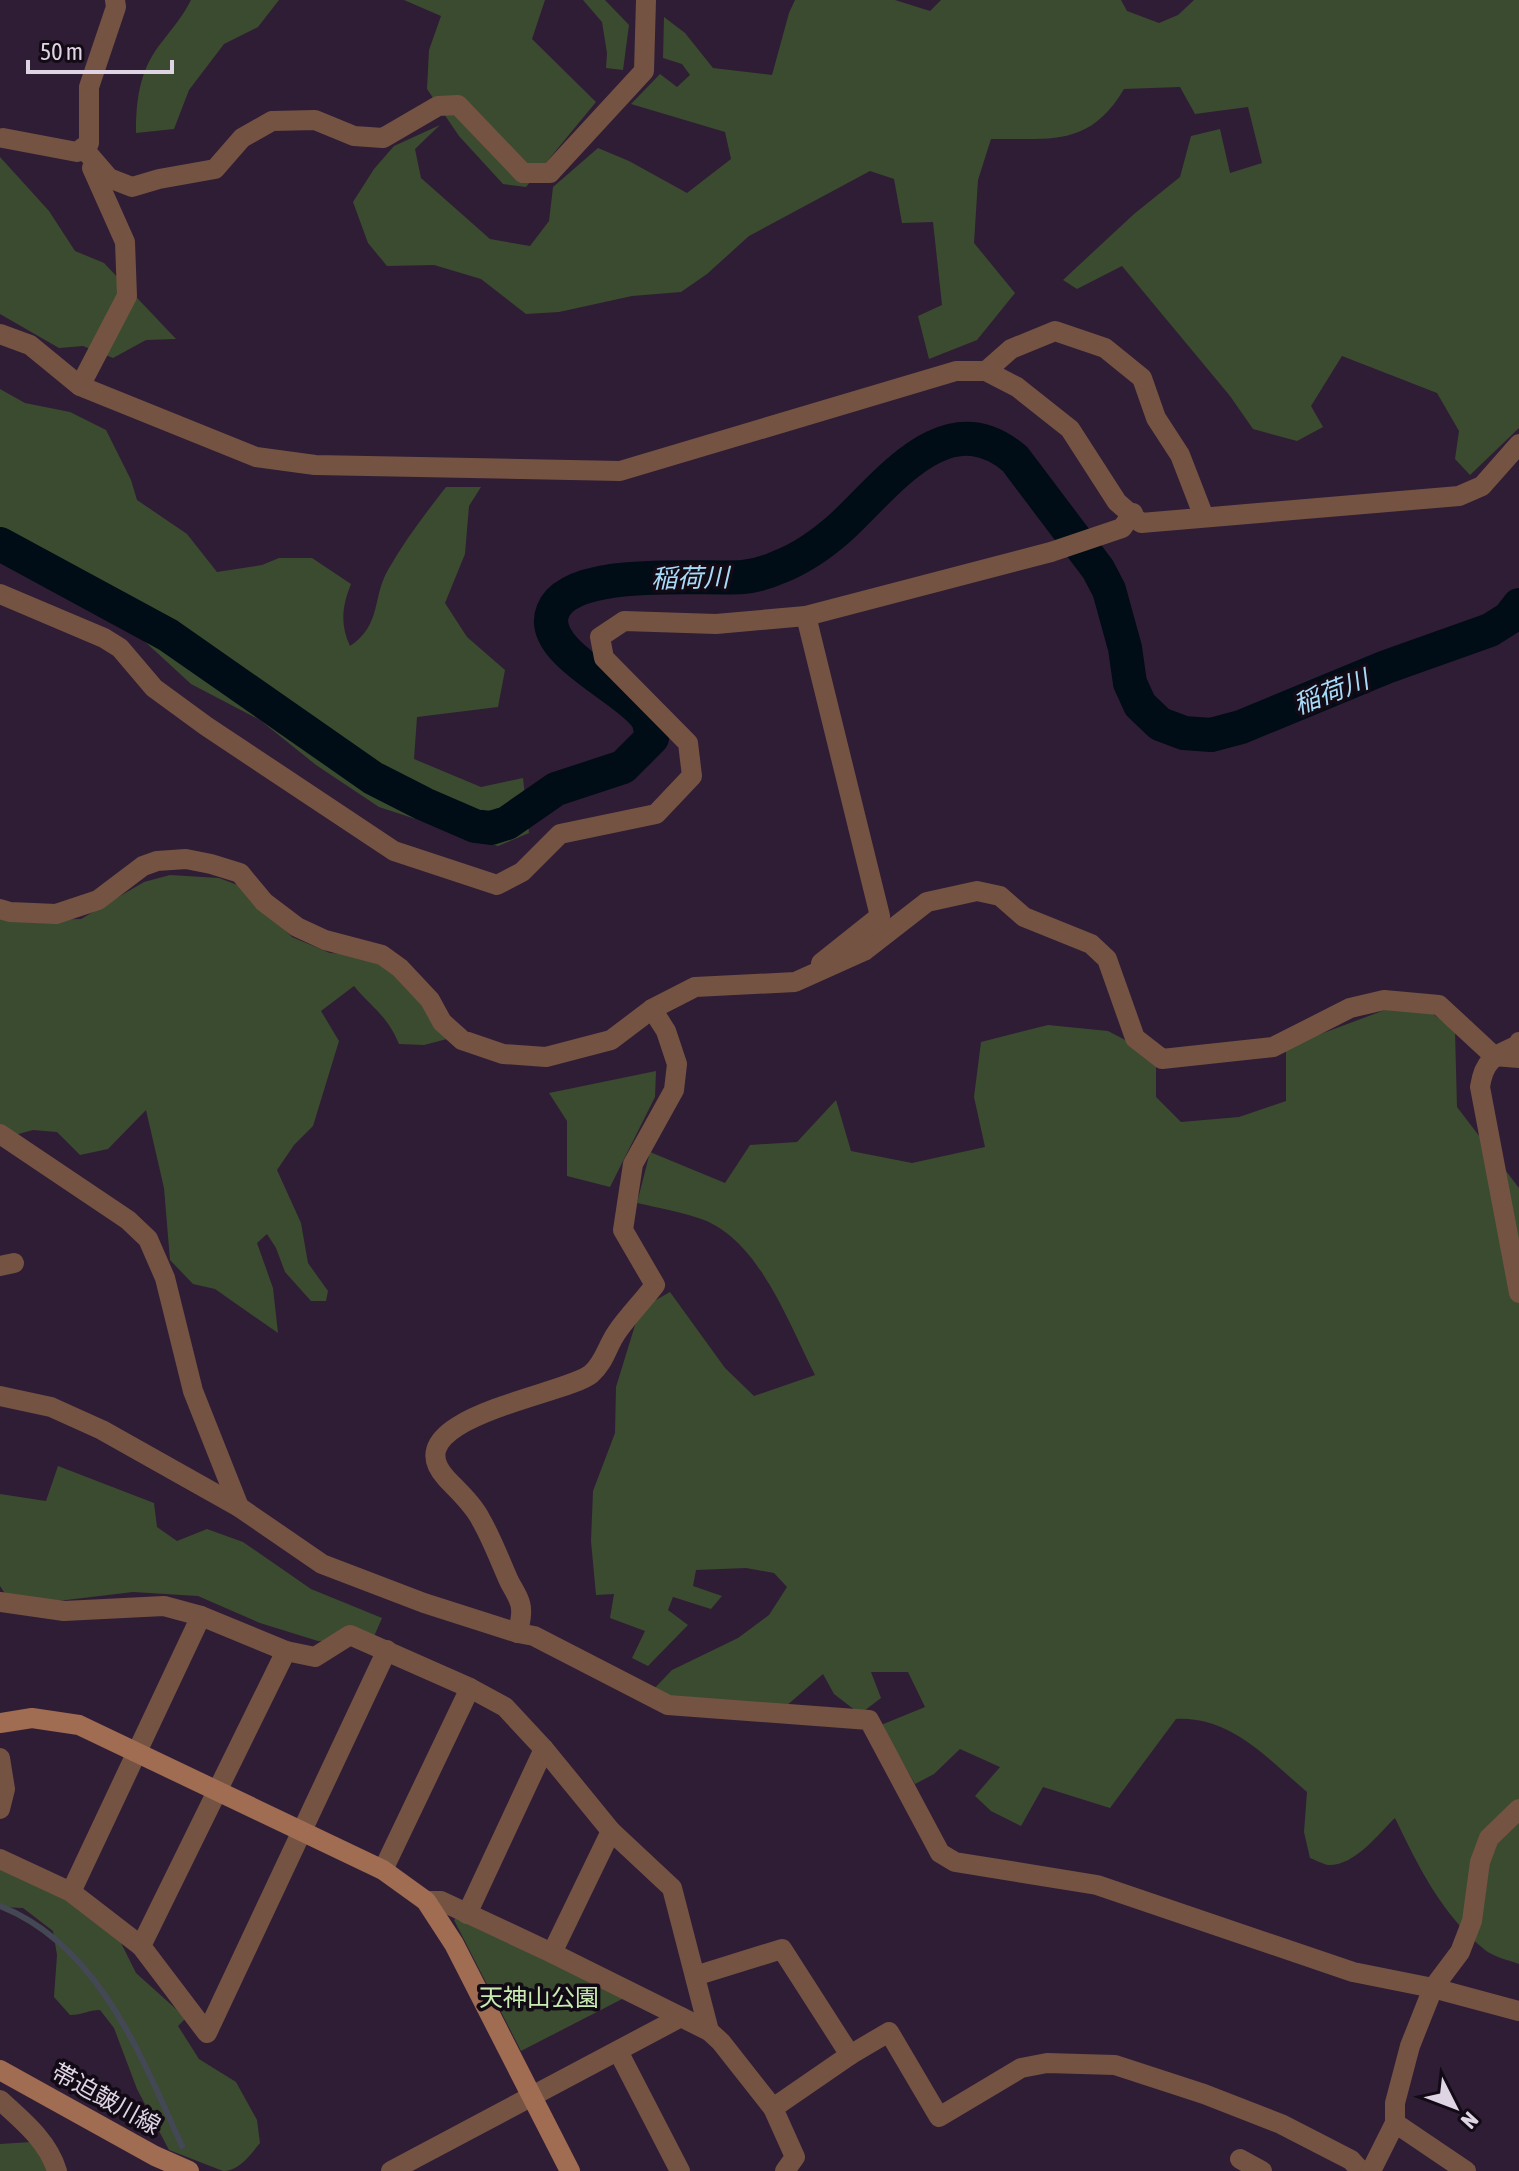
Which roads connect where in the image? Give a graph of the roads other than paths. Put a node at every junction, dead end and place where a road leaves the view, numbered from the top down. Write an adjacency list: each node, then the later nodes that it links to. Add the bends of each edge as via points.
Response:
1 (115, 0): 4 (street, via 89,87 89,143)
2 (646, 0): 4 (street, via 644,71 550,173 523,173 458,105 438,106 383,138 354,136 315,120 272,121 242,138 215,169 132,187 109,178)
3 (3, 138): 4 (street, via 66,151)
4 (84, 149): 7 (street, via 125,242 127,296)
5 (0, 334): 7 (street, via 30,345)
6 (986, 371): 7 (street, via 956,371 620,471 315,465 256,457); 9 (street, via 1011,349 1055,331 1105,348 1142,378); 10 (street, via 1017,387 1070,429)
7 (80, 386)
8 (1519, 444): 9 (street, via 1482,486 1459,496)
9 (1204, 517): 10 (street)
10 (1127, 521): 12 (street, via 1051,552)
11 (0, 594): 12 (street, via 112,643 154,688 394,851 497,885 522,872 560,834 656,814 692,776 688,743 604,658 600,637 624,621 716,624)
12 (806, 616): 15 (street)
13 (927, 902): 15 (street, via 915,897); 16 (street, via 864,951); 19 (street, via 977,891 1000,896 1024,917 1091,944 1107,959 1135,1038 1162,1059 1273,1047 1350,1008 1384,1000 1439,1005)
14 (0, 909): 17 (street, via 56,914 98,900 143,866 186,859 240,873 264,902 297,927 382,955 430,1000 450,1030 480,1048 546,1057 611,1040)
15 (880, 916): 16 (street)
16 (795, 982): 17 (street, via 695,987)
17 (652, 1009): 27 (street, via 677,1064 674,1090 633,1164 623,1230 655,1285 615,1334 593,1373 567,1387 459,1423 437,1450 436,1463 480,1517 521,1607)
18 (1519, 1042): 19 (street)
19 (1494, 1056): 20 (street); 22 (street, via 1483,1069 1480,1087)
20 (1519, 1058)
21 (3, 1142): 24 (street, via 128,1220 148,1239 165,1278 193,1391)
22 (1519, 1293)
23 (0, 1396): 24 (street, via 77,1418)
24 (239, 1507): 27 (street, via 322,1564)
25 (0, 1602): 26 (street, via 64,1611 164,1606)
26 (201, 1616): 29 (street); 33 (street)
27 (518, 1633): 48 (street, via 534,1636 668,1705 869,1720 940,1853 955,1862 1097,1885 1353,1972)
28 (387, 1650): 29 (street, via 350,1635 315,1657); 30 (street); 38 (street)
29 (286, 1651): 35 (street)
30 (470, 1688): 32 (street, via 505,1707); 41 (street)
31 (0, 1723): 33 (street, via 56,1720)
32 (544, 1749): 39 (street); 44 (street)
33 (138, 1751): 35 (street); 42 (street)
34 (0, 1758): 36 (street, via 5,1789)
35 (218, 1790): 38 (street); 45 (street)
36 (0, 1809)
37 (1519, 1809): 48 (street, via 1489,1838 1480,1862 1472,1921 1460,1952)
38 (302, 1831): 41 (street); 45 (street, via 207,2033)
39 (611, 1831): 46 (street); 47 (street, via 672,1888)
40 (0, 1859): 42 (street)
41 (383, 1870): 43 (street)
42 (71, 1892): 45 (street)
43 (426, 1901): 44 (street, via 441,1901); 55 (street, via 454,1944)
44 (467, 1914): 46 (street)
45 (141, 1946)
46 (552, 1953): 50 (street)
47 (695, 1976): 51 (street); 53 (street, via 782,1949)
48 (1433, 1988): 49 (street); 58 (street, via 1410,2046)
49 (1519, 2011)
50 (681, 2017): 51 (street); 52 (street)
51 (709, 2031): 57 (street)
52 (618, 2051): 55 (street); 64 (street)
53 (850, 2055): 57 (street); 67 (street, via 889,2032 939,2117 1021,2068 1047,2063 1115,2065 1281,2124 1351,2160)
54 (0, 2070): 61 (street, 帯迫皷川線)
55 (531, 2098): 62 (street); 63 (street)
56 (0, 2100): 60 (street, via 34,2131)
57 (773, 2108): 65 (street, via 795,2157)
58 (1395, 2123): 68 (street); 69 (street)
59 (1240, 2159): 66 (street)
60 (57, 2171)
61 (189, 2171)
62 (391, 2171)
63 (570, 2171)
64 (680, 2171)
65 (785, 2171)
66 (1262, 2171)
67 (1361, 2171)
68 (1371, 2171)
69 (1466, 2171)

